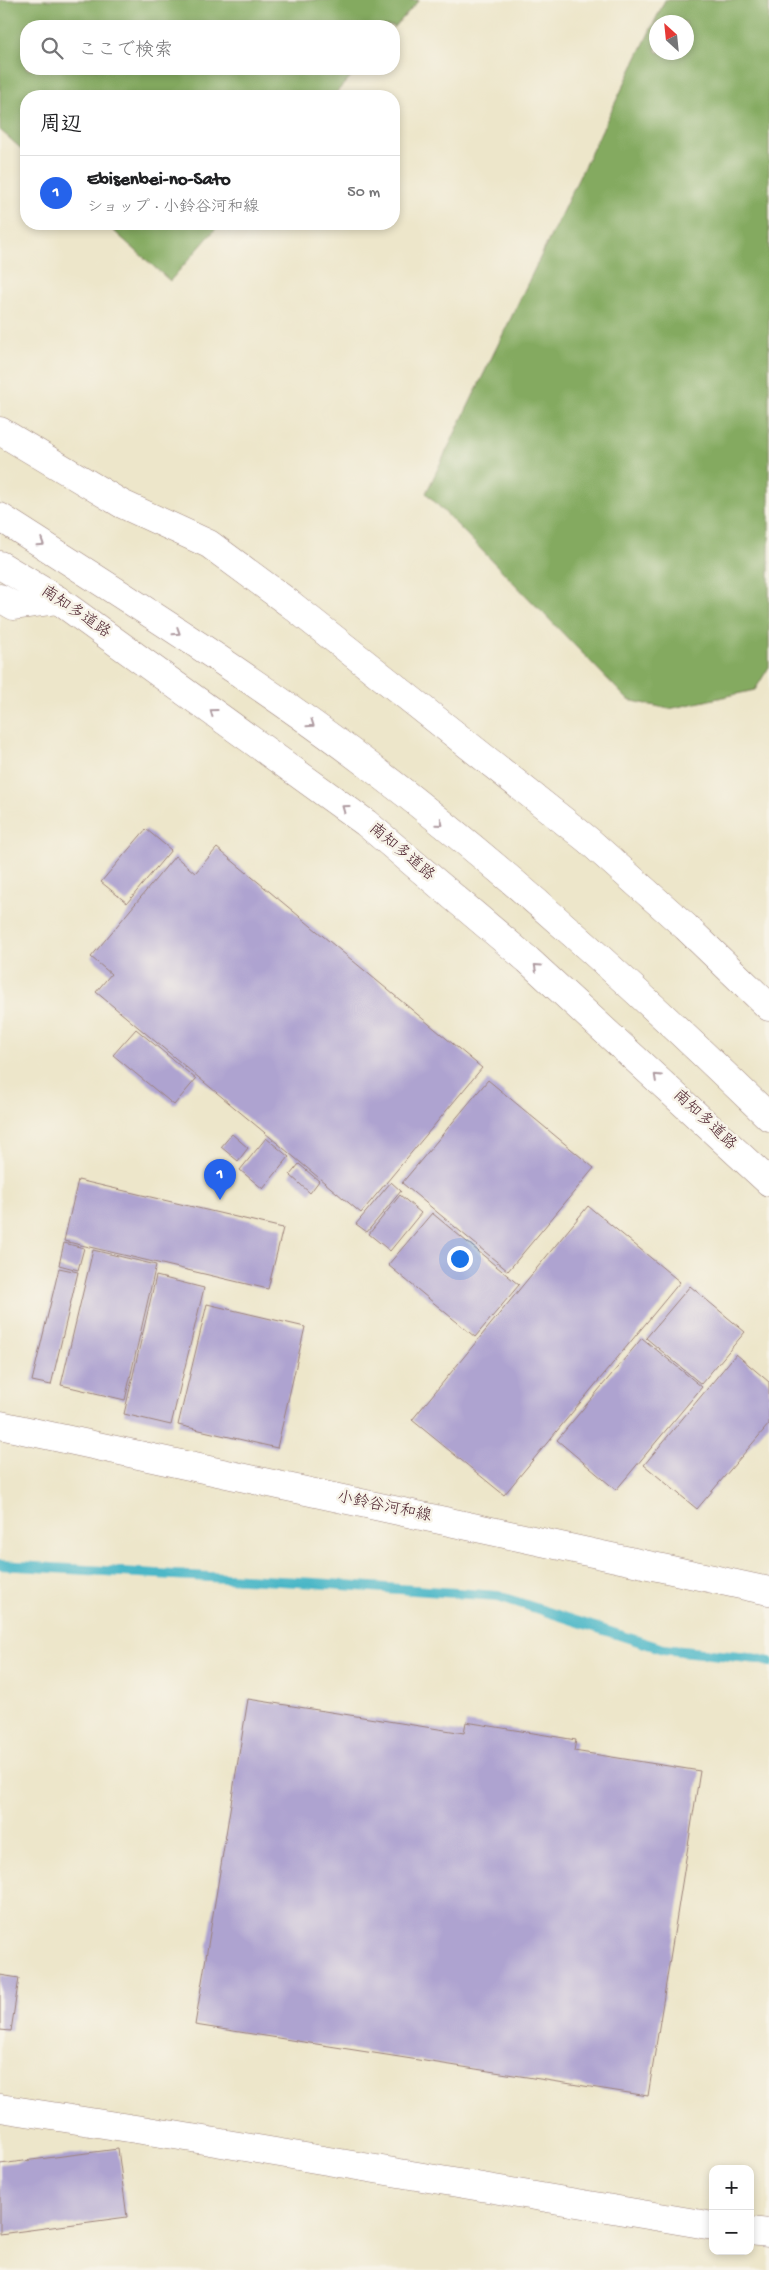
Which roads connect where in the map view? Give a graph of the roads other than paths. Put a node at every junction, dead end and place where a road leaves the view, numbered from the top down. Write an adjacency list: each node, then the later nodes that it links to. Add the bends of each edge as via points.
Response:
1 (0, 431): 6 (main road, via 122,504 209,544 289,603 588,840 686,927)
2 (0, 517): 7 (main road, one-way to 7, via 211,654 371,767 528,894 632,985)
3 (0, 565): 5 (main road, 南知多道路)
4 (0, 598): 5 (main road, via 14,606)
5 (58, 600): 8 (main road, 南知多道路, one-way to 5, via 528,960 366,823)
6 (769, 1008)
7 (769, 1117)
8 (769, 1182)
9 (0, 1425): 10 (main road, 小鈴谷河和線)
10 (769, 1591)
11 (0, 2108): 12 (main road)
12 (709, 2225)
13 (754, 2231): 14 (main road)
14 (769, 2233)

